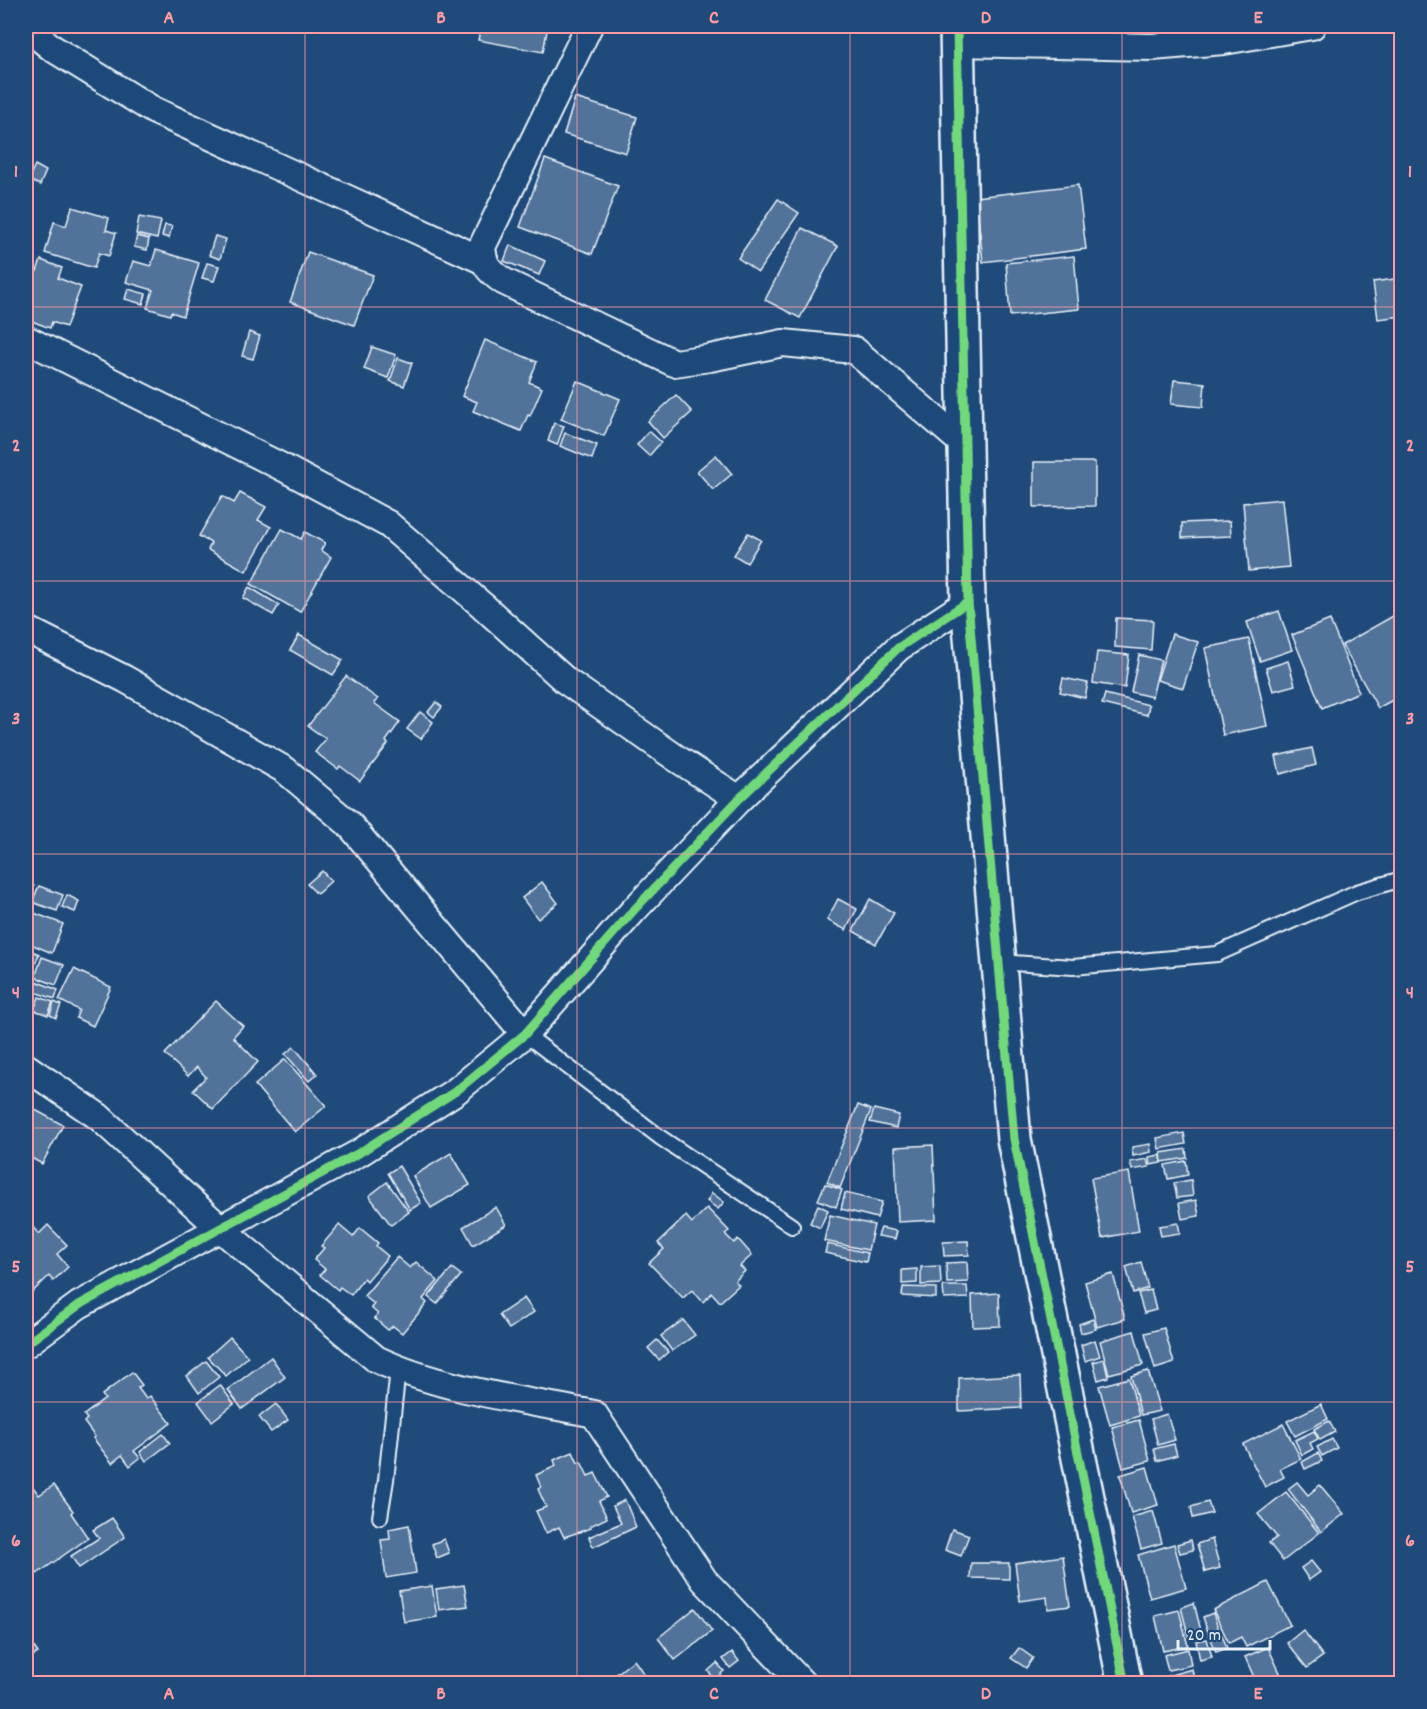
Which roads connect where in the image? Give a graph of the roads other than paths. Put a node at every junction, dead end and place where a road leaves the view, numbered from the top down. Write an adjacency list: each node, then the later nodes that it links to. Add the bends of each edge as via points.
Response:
1 (589, 26): 5 (street, via 482,247)
2 (1312, 26): 4 (street, via 1224,41 1152,47)
3 (26, 27): 5 (street, via 52,48 153,110)
4 (957, 34): 7 (street)
5 (484, 261): 7 (street, via 490,272 503,280 674,363 783,343 854,350)
6 (26, 339): 10 (street, via 388,524 566,681)
7 (965, 445): 8 (street)
8 (968, 602): 10 (street, via 898,648); 12 (street)
9 (26, 629): 13 (street, via 125,679 285,771 349,824)
10 (740, 799): 13 (street, via 633,910)
11 (1401, 879): 12 (lane, via 1357,892 1217,954 1073,967)
12 (998, 962): 21 (street, via 1014,1139)
13 (525, 1034): 15 (lane, via 660,1138); 16 (street, via 456,1091 359,1153)
14 (26, 1067): 16 (street, via 99,1117)
15 (792, 1226)
16 (220, 1229): 17 (street, via 79,1305); 18 (street, via 376,1359)
17 (26, 1344)
18 (398, 1369): 19 (lane); 20 (street, via 484,1393 594,1414 704,1580)
19 (380, 1516)
20 (803, 1683)
21 (1125, 1683)

